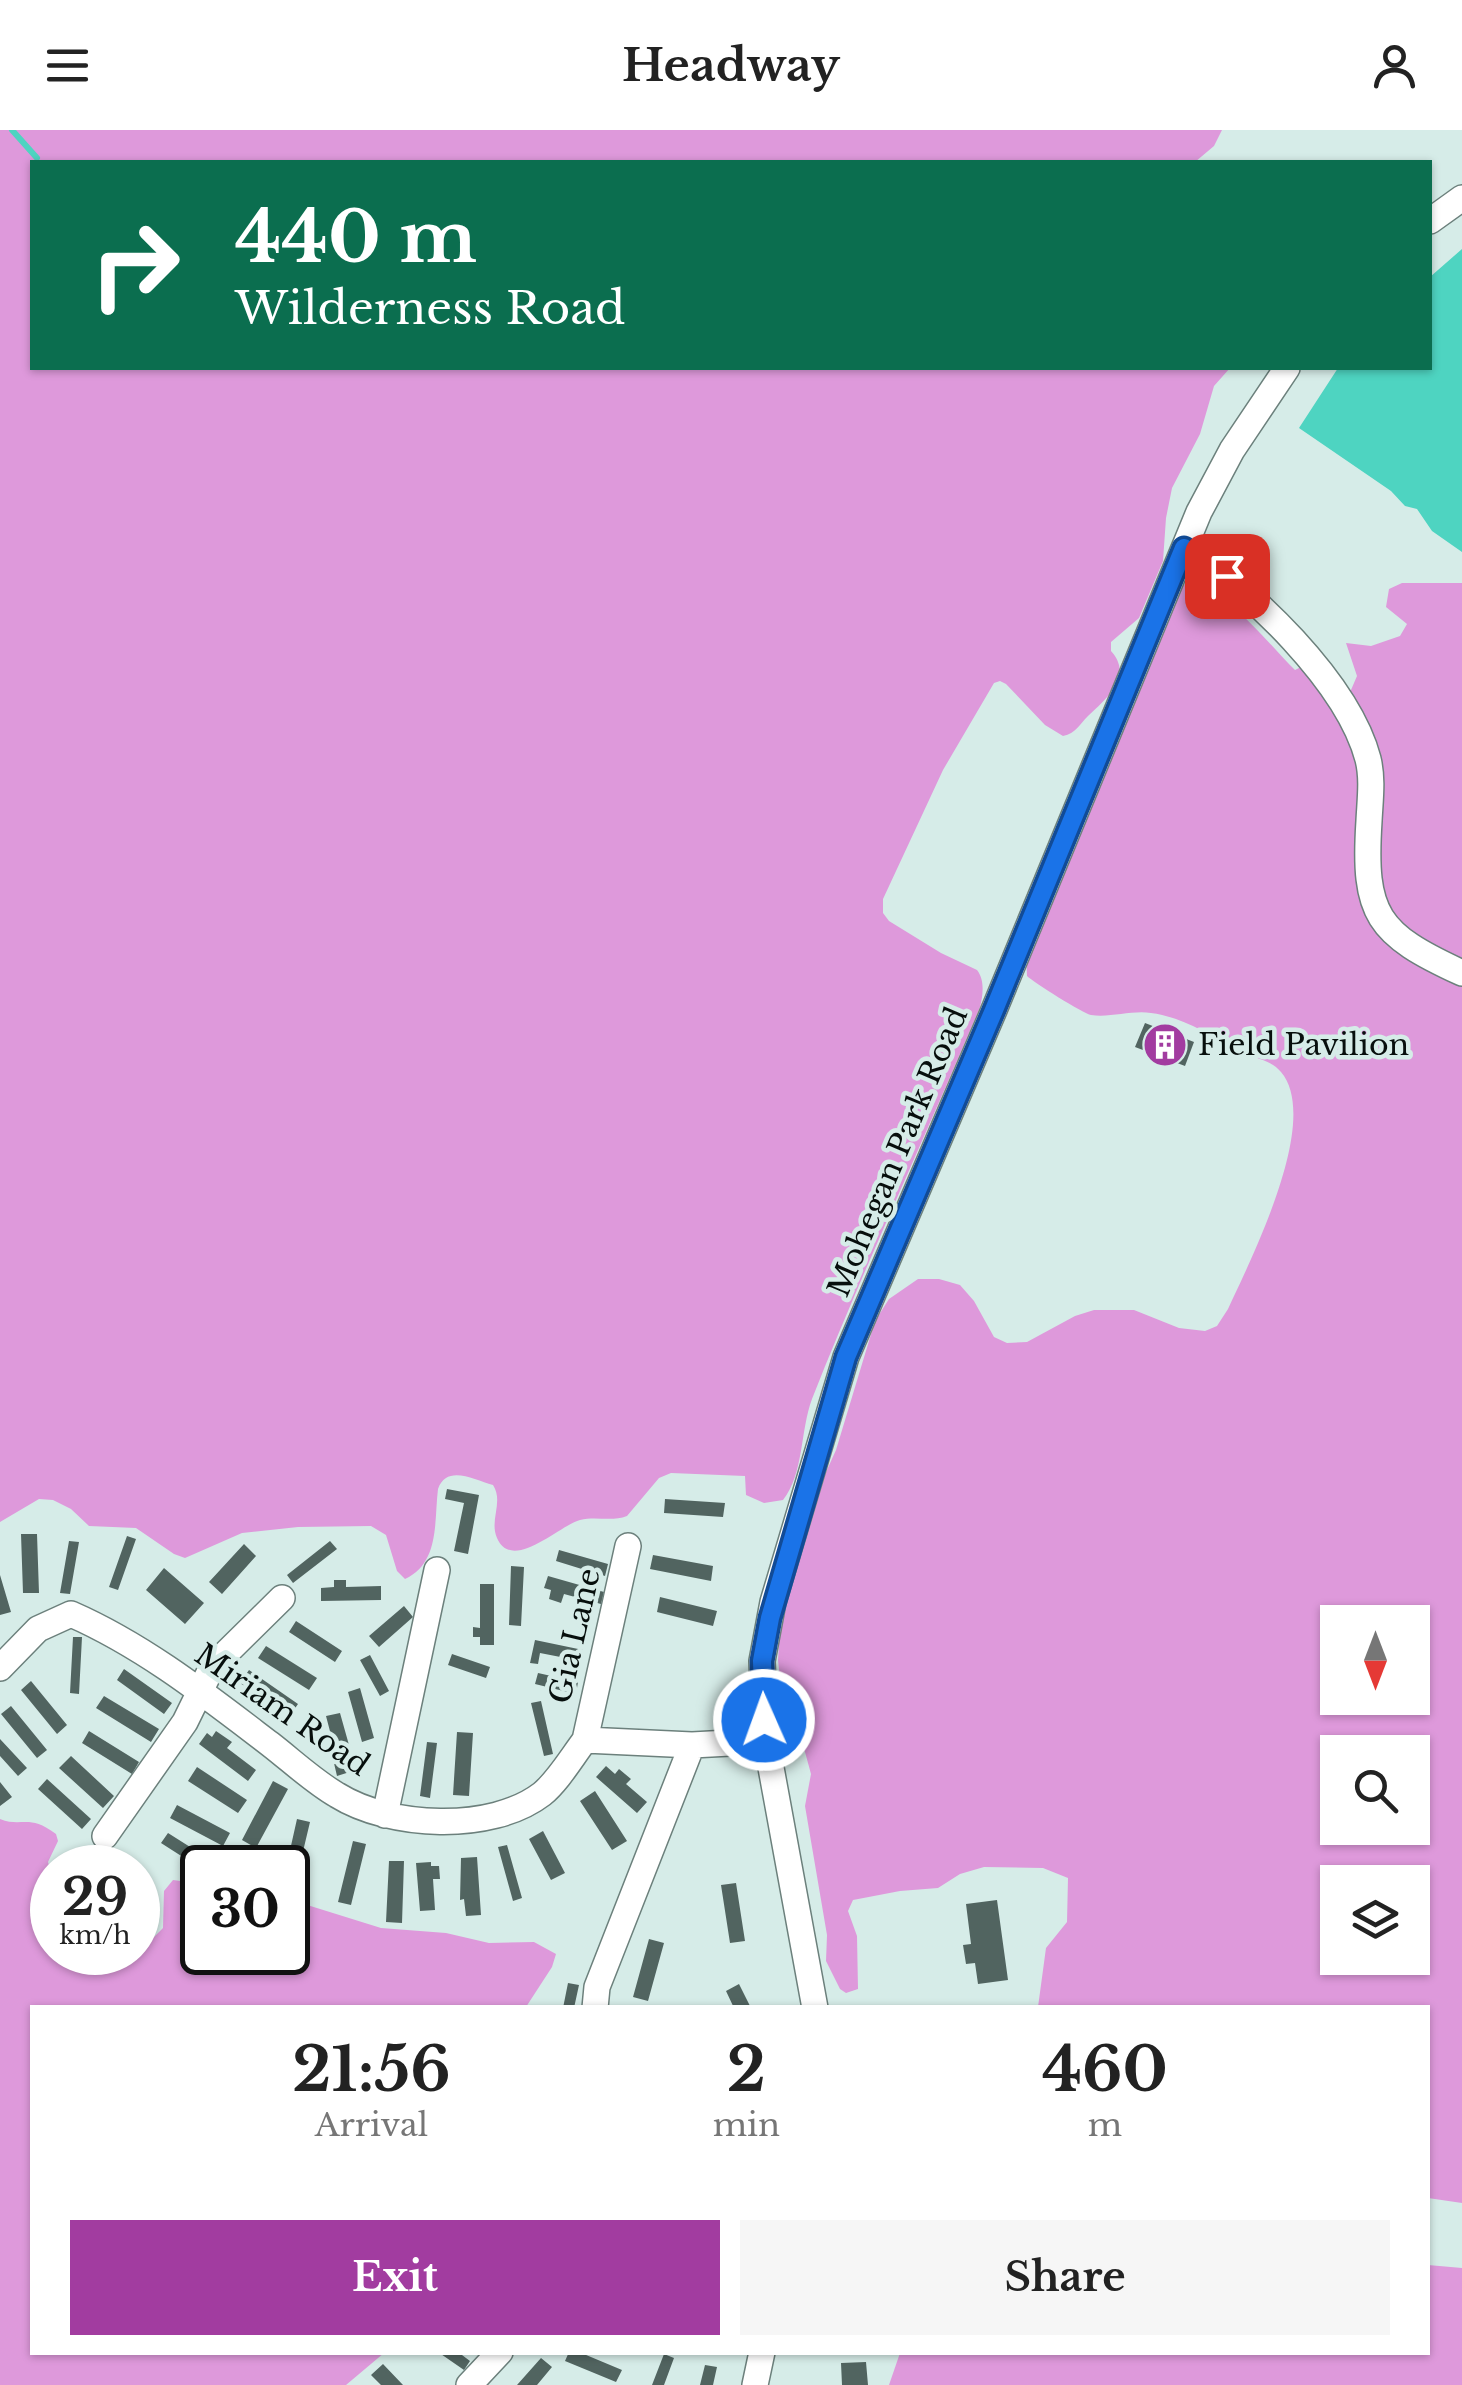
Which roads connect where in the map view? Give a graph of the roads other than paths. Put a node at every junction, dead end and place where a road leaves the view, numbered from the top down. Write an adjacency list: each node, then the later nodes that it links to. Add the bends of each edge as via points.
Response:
1 (1462, 198): 2 (street)
2 (1432, 220)
3 (1286, 370): 4 (street, Mohegan Park Road, via 1232,450)
4 (1184, 548): 5 (street, via 1227,576 1332,688 1369,766 1366,868 1374,904 1398,938); 12 (street, Mohegan Park Road, via 842,1370 766,1636)
5 (1462, 973)
6 (628, 1546): 11 (street, Gia Lane)
7 (437, 1570): 14 (street)
8 (282, 1598): 10 (street, via 212,1667)
9 (0, 1668): 10 (street, Miriam Road, via 38,1629 71,1614 114,1633)
10 (198, 1690): 14 (street, Miriam Road, via 338,1796); 15 (street, via 186,1722)
11 (585, 1740): 13 (street); 14 (street, Miriam Road, via 543,1793 499,1816 440,1822)
12 (766, 1742): 13 (street); 17 (street, Mohegan Park Road)
13 (692, 1745): 16 (street)
14 (385, 1815)
15 (105, 1836)
16 (595, 2005)
17 (814, 2005)
18 (497, 2355): 20 (street)
19 (761, 2355): 21 (street)
20 (469, 2385)
21 (756, 2385)

